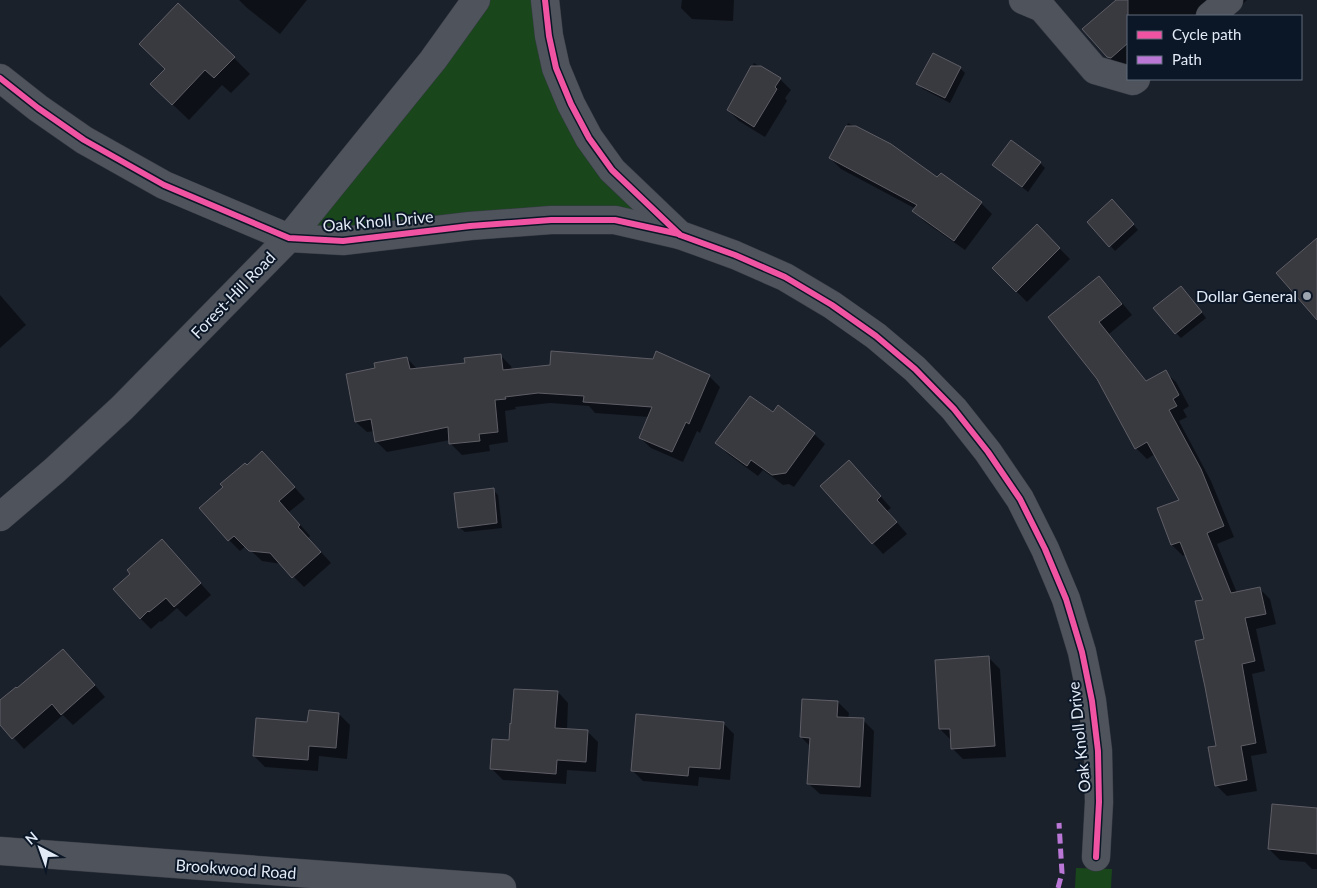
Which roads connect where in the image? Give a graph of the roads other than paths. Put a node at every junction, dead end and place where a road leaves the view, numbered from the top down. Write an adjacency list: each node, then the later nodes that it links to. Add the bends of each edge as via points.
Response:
1 (476, 0): 9 (street, Forest-Hill Road, via 433,60)
2 (545, 0): 8 (street, Oak Knoll Drive, via 556,68 570,104 589,138 612,170)
3 (1229, 0): 5 (street)
4 (1038, 3): 7 (street, via 1094,70)
5 (1211, 15)
6 (0, 78): 9 (street, Oak Knoll Drive, via 84,140 156,180)
7 (1127, 79)
8 (680, 234): 9 (street, Oak Knoll Drive, via 614,220 550,220 343,241); 12 (street, Oak Knoll Drive, via 785,277 876,336 915,369 954,409 993,458 1020,499 1045,549 1066,599 1082,652 1098,752)
9 (289, 238): 10 (street, Forest-Hill Road, via 122,408)
10 (0, 517)
11 (0, 851): 13 (street, Brookwood Road)
12 (1096, 857)
13 (364, 883): 14 (street, Brookwood Road)
14 (502, 888)

